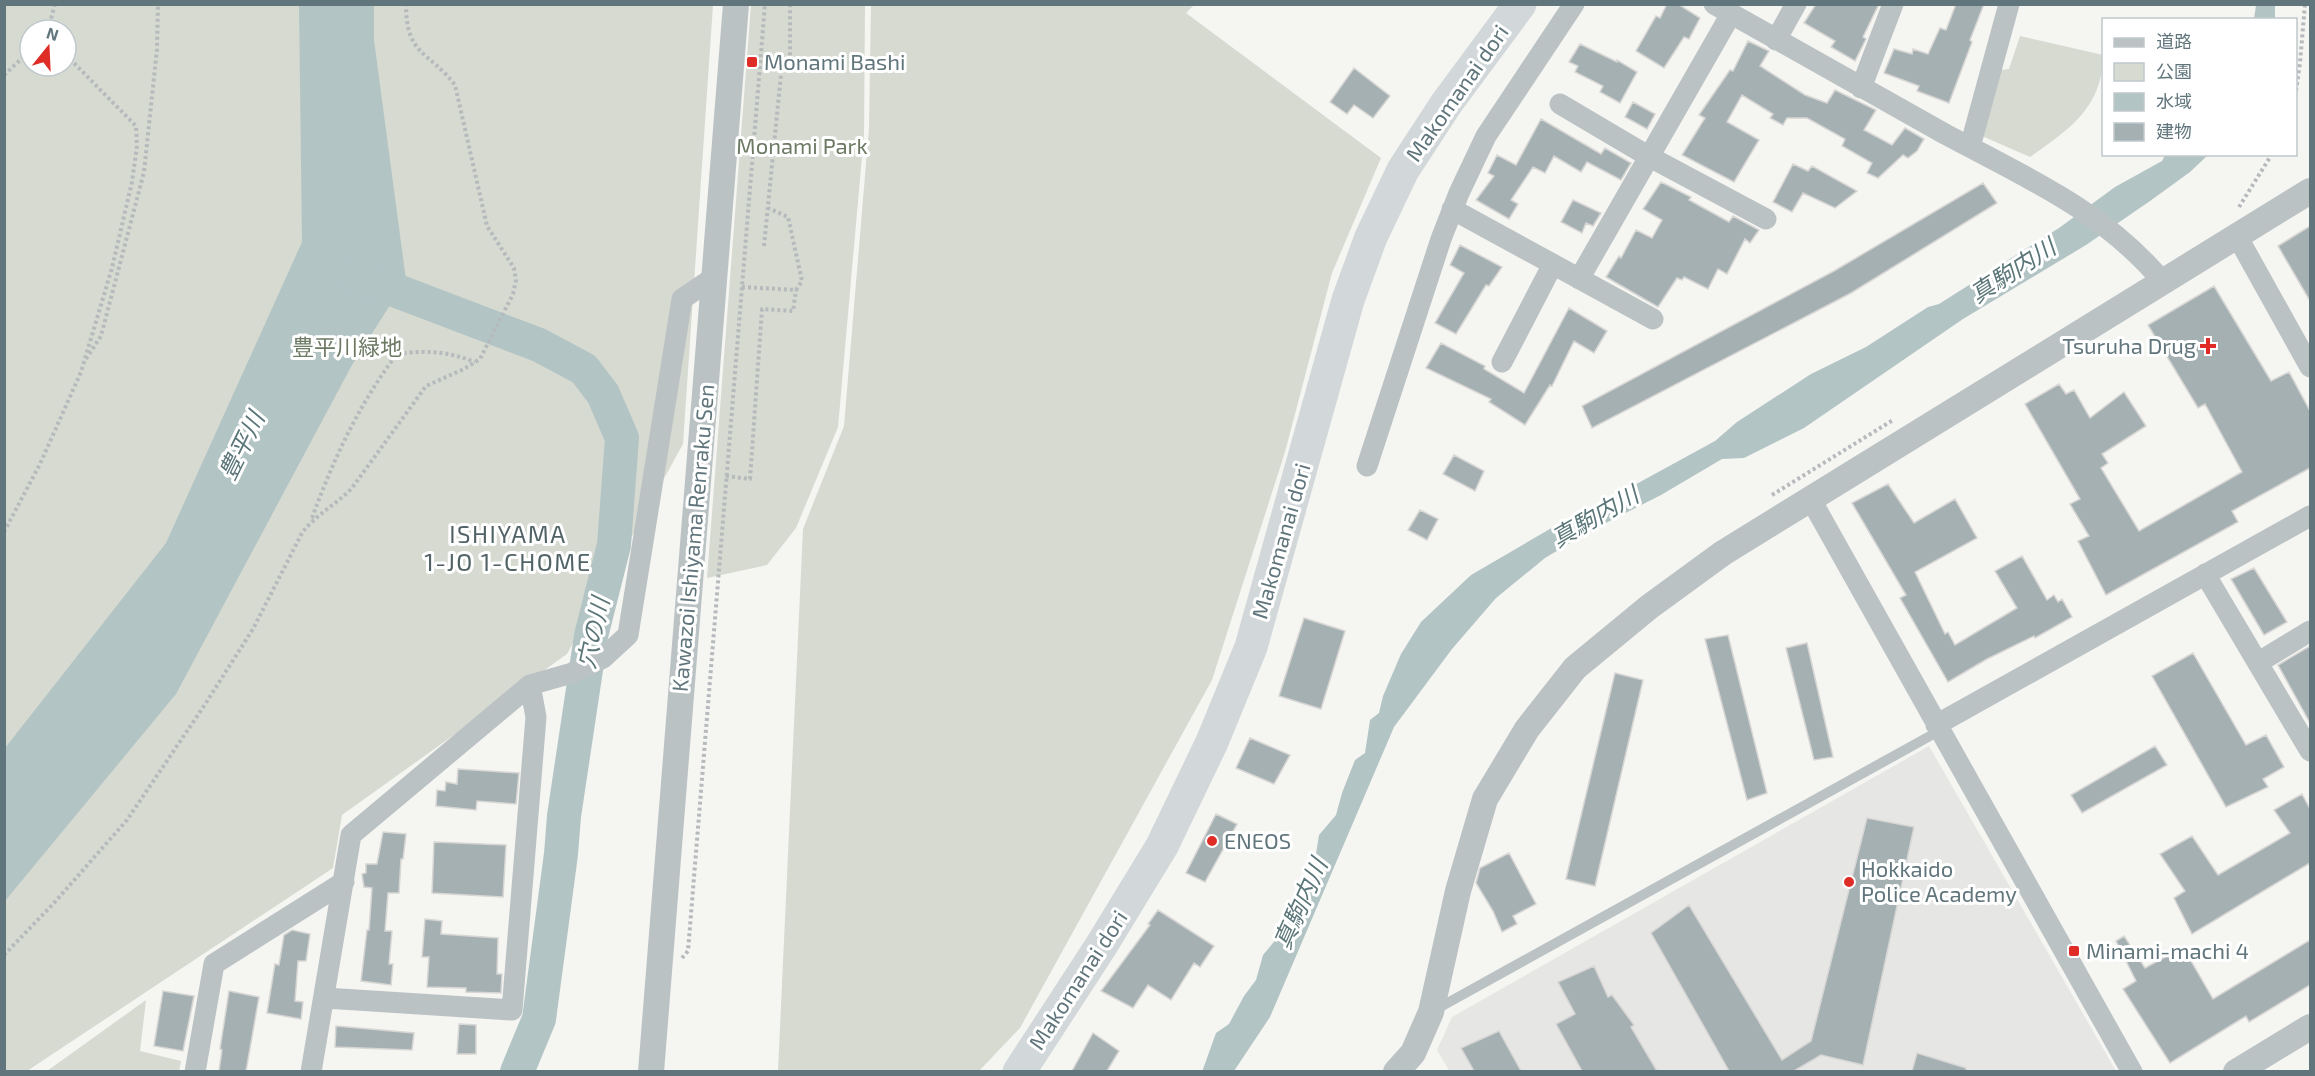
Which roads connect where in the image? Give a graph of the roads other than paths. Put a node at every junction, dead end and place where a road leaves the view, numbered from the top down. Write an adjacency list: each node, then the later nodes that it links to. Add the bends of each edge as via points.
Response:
1 (736, 4): 18 (street, Kawazoi Ishiyama Renraku Sen)
2 (1520, 4): 34 (highway, Makomanai dori, via 1403,170 1371,237 1348,300 1251,647 1212,742 1162,846)
3 (1574, 4): 14 (street, via 1486,136)
4 (1796, 4): 8 (street)
5 (1893, 4): 9 (street)
6 (2009, 4): 11 (street)
7 (1722, 9): 8 (street); 12 (street)
8 (1776, 40): 9 (street)
9 (1861, 88): 11 (street)
10 (1560, 104): 12 (street)
11 (1970, 147): 20 (street, via 2087,212 2141,256)
12 (1648, 156): 15 (street); 19 (street)
13 (2310, 191): 16 (street)
14 (1452, 209): 17 (street); 24 (street)
15 (1766, 219)
16 (2237, 236): 20 (street); 23 (street)
17 (1553, 264): 19 (street); 22 (street)
18 (713, 278): 30 (street, via 682,299 628,635 603,658 572,673); 40 (street, Kawazoi Ishiyama Renraku Sen)
19 (1579, 279): 21 (street)
20 (2163, 282): 25 (street)
21 (1653, 319)
22 (1502, 362)
23 (2310, 367)
24 (1367, 466)
25 (1810, 498): 31 (street); 36 (street, via 1723,553 1649,607 1575,668 1527,729 1485,799 1458,891)
26 (2310, 516): 27 (street)
27 (2205, 574): 29 (street); 31 (street)
28 (2310, 631): 29 (street)
29 (2259, 662): 32 (street)
30 (530, 685): 33 (street, via 351,835); 35 (street, via 536,717 512,1010)
31 (1938, 728): 36 (lane); 45 (street)
32 (2310, 749)
33 (344, 882): 35 (street); 38 (street, via 214,964)
34 (1101, 946): 41 (highway); 42 (highway, Makomanai dori); 43 (highway)
35 (325, 998): 39 (street)
36 (1431, 1012): 44 (street, via 1413,1053)
37 (2310, 1027): 46 (street)
38 (195, 1071)
39 (311, 1071)
40 (651, 1071)
41 (999, 1071)
42 (1019, 1071)
43 (1045, 1071)
44 (1396, 1071)
45 (2132, 1071)
46 (2236, 1071)

